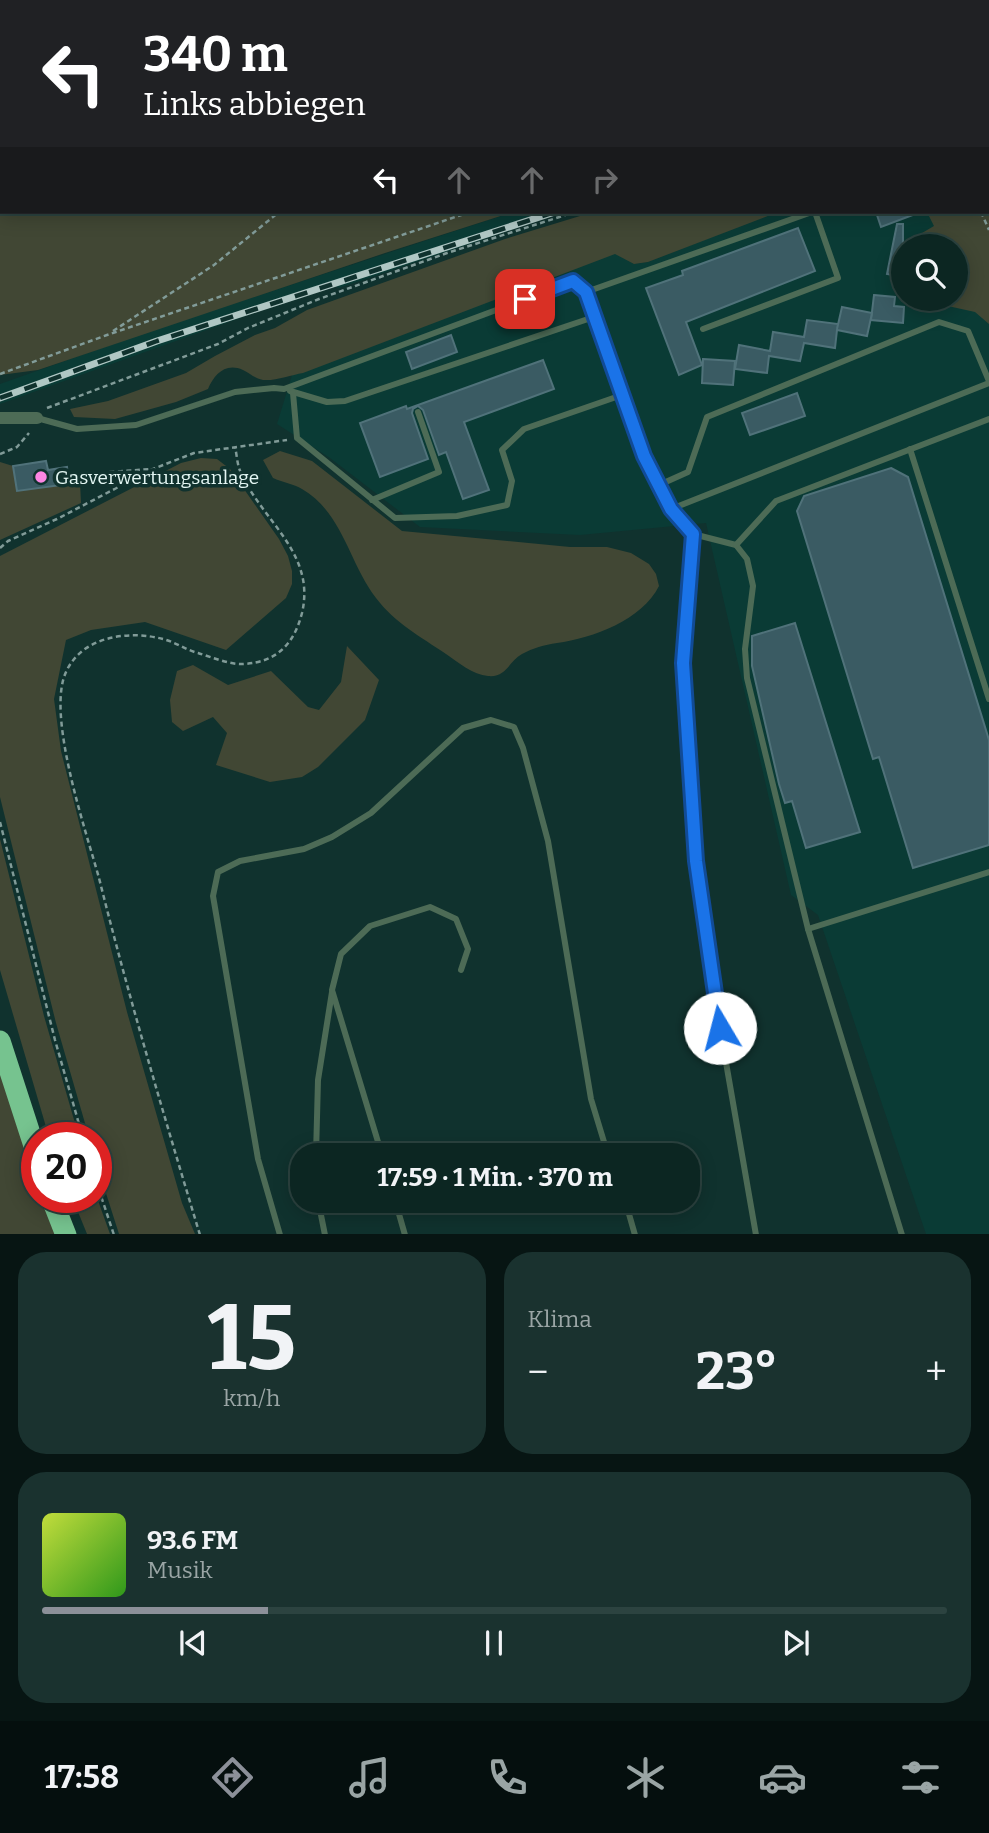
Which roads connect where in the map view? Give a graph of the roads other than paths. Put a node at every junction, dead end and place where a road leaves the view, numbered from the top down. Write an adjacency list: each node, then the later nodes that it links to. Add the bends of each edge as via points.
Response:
1 (808, 214): 3 (lane)
2 (815, 214): 5 (lane, via 838,278)
3 (586, 292): 4 (lane); 7 (lane, via 573,281)
4 (594, 317): 8 (lane, via 345,401 327,402); 9 (lane)
5 (703, 329)
6 (989, 382): 15 (lane, via 968,331 939,322 707,417 688,472); 17 (lane)
7 (284, 389): 8 (lane); 12 (lane, via 235,392 136,425 77,429)
8 (293, 393): 16 (lane, via 297,438)
9 (622, 395): 15 (lane); 16 (lane, via 524,429 502,450 512,481 507,505 457,516 395,519)
10 (418, 412): 16 (lane, via 439,472)
11 (0, 418): 12 (street)
12 (37, 418)
13 (989, 419): 14 (lane)
14 (910, 450): 19 (lane, via 776,501); 20 (lane)
15 (659, 485): 17 (lane)
16 (372, 500)
17 (671, 509): 18 (lane)
18 (693, 534): 19 (lane); 39 (lane, via 683,663 696,861)
19 (736, 545): 22 (lane, via 747,559 753,586 745,649 747,678)
20 (989, 699)
21 (989, 872): 22 (lane)
22 (808, 929): 40 (lane)
23 (461, 970): 24 (lane, via 468,949 456,919 430,908 370,926 341,954)
24 (332, 990): 27 (lane, via 318,1080); 28 (lane)
25 (0, 1041): 26 (highway)
26 (26, 1122)
27 (316, 1143)
28 (378, 1143)
29 (604, 1143): 35 (lane, via 591,1099 548,841 531,775 514,727 491,720 463,728 371,813 332,837 304,849 240,861 218,872 214,896 253,1133)
30 (57, 1213): 34 (highway)
31 (321, 1213): 36 (lane)
32 (399, 1213): 37 (lane)
33 (629, 1213): 38 (lane)
34 (66, 1234)
35 (280, 1234)
36 (325, 1234)
37 (405, 1234)
38 (635, 1234)
39 (756, 1234)
40 (902, 1234)

